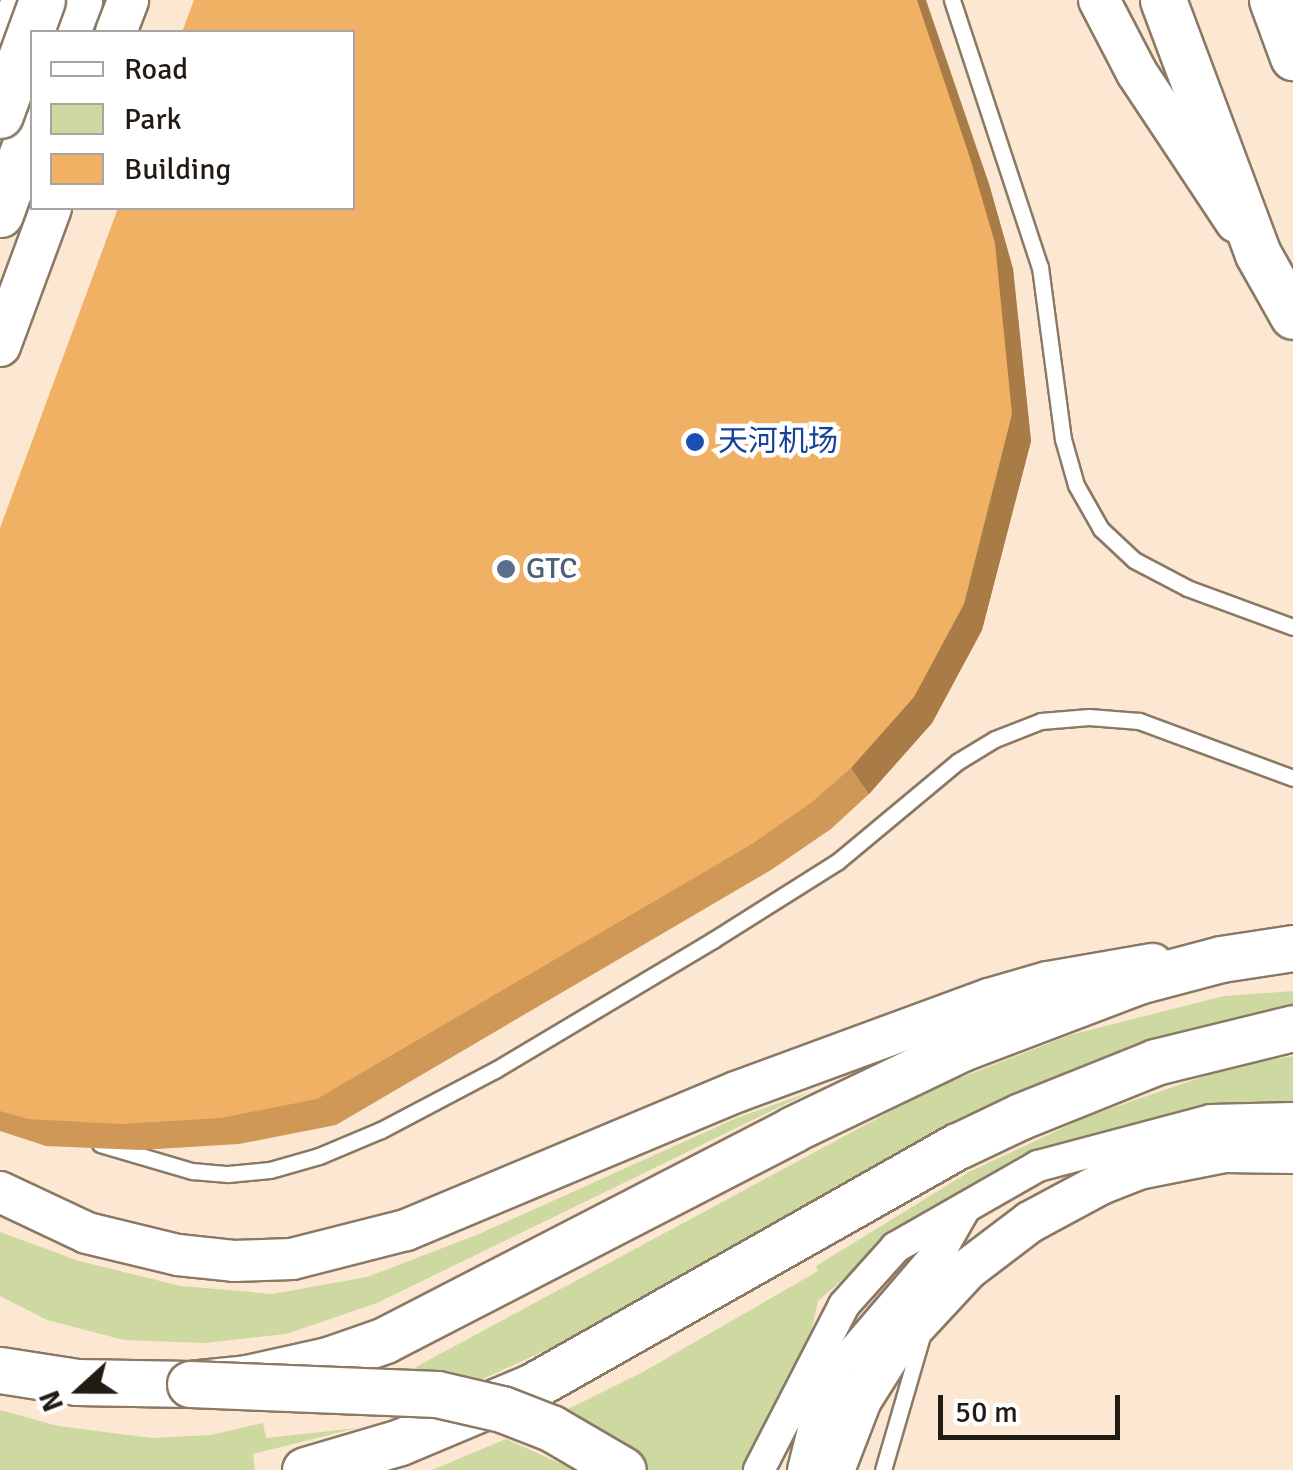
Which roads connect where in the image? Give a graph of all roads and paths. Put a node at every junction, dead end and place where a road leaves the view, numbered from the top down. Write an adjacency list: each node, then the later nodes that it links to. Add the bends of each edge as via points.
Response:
1 (17, 0): 13 (street)
2 (42, 0): 9 (main road, bridge)
3 (79, 0): 10 (main road)
4 (128, 0): 11 (main road)
5 (952, 0): 22 (lane, via 1040,268 1062,439 1076,485 1101,529 1134,560 1187,588)
6 (1099, 0): 19 (main road, via 1137,74)
7 (1163, 0): 19 (main road)
8 (1272, 0): 14 (main road)
9 (31, 30)
10 (68, 30)
11 (117, 30)
12 (30, 33): 15 (main road, bridge)
13 (0, 44)
14 (1293, 58)
15 (0, 116)
16 (30, 132): 18 (main road)
17 (50, 210): 21 (main road)
18 (0, 214)
19 (1258, 254): 20 (main road)
20 (1293, 316)
21 (0, 346)
22 (1293, 627)
23 (1293, 778): 28 (lane, via 1139,722 1090,716 1042,721 957,762 837,862 713,940 381,1130 270,1170 228,1174 192,1171)
24 (1293, 948): 25 (main road)
25 (1221, 959): 30 (main road, via 1092,973 989,999 736,1092 422,1224 292,1259 178,1255 87,1233); 36 (main road, bridge, via 1063,1006 962,1048 385,1340 286,1370)
26 (1293, 1028): 37 (main road, via 1154,1062 1021,1116 533,1386 400,1442)
27 (1293, 1118): 31 (street, via 1211,1120 1038,1166)
28 (77, 1137)
29 (1293, 1152): 32 (main road, via 1179,1159 1101,1184 997,1244)
30 (2, 1196)
31 (966, 1207): 39 (street, via 896,1247 844,1304); 40 (street, via 944,1245 843,1363)
32 (929, 1308): 41 (main road, via 861,1400); 42 (lane)
33 (0, 1348): 35 (main road)
34 (0, 1370): 35 (main road)
35 (76, 1382): 36 (main road)
36 (190, 1384): 38 (main road, bridge, via 437,1394 552,1428)
37 (305, 1470)
38 (624, 1470)
39 (759, 1470)
40 (803, 1470)
41 (834, 1470)
42 (884, 1470)

